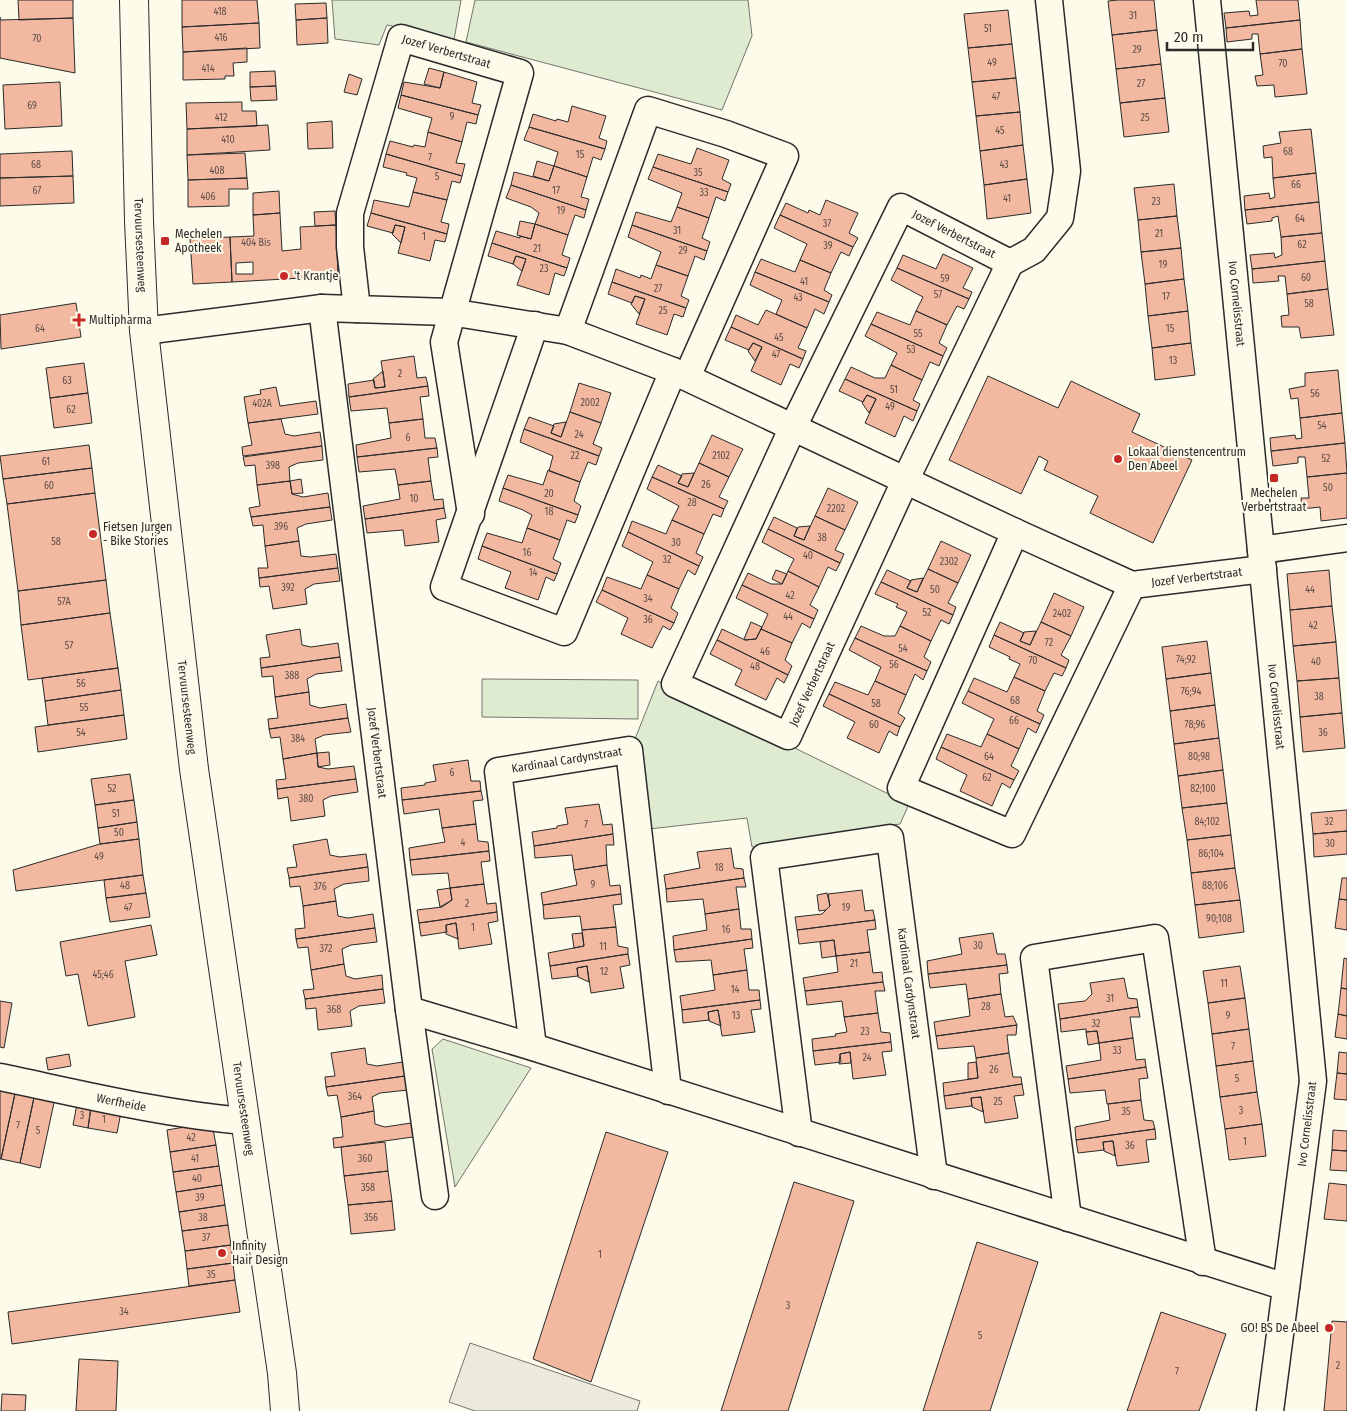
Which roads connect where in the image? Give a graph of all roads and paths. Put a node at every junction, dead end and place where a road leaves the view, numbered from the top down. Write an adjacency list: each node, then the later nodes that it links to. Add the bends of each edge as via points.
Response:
1 (134, 0): 10 (street, Tervuursesteenweg)
2 (1049, 0): 4 (street, via 1066,170 1060,218 1034,250)
3 (1207, 0): 17 (street, Ivo Cornelisstraat)
4 (1010, 263): 12 (street, Jozef Verbertstraat, via 901,207); 13 (street, Jozef Verbertstraat)
5 (322, 308): 6 (street); 10 (street); 19 (street, Jozef Verbertstraat)
6 (358, 309): 7 (street); 7 (street, Jozef Verbertstraat, via 350,247 350,214 400,38 520,73)
7 (450, 312): 8 (street); 14 (street, Jozef Verbertstraat, via 444,342)
8 (535, 325): 9 (street); 14 (street, Jozef Verbertstraat)
9 (568, 331): 11 (street); 11 (street, Jozef Verbertstraat, via 648,110 785,156)
10 (144, 332): 23 (street, Tervuursesteenweg, via 194,769)
11 (680, 374): 12 (street); 14 (street, Jozef Verbertstraat, via 564,632 444,587)
12 (793, 428): 13 (street); 13 (street, Jozef Verbertstraat, via 675,684 788,736)
13 (905, 481): 15 (street)
14 (471, 514)
15 (1015, 532): 18 (street); 18 (street, via 901,788 1012,834)
16 (1347, 538): 17 (street, Jozef Verbertstraat)
17 (1262, 559): 18 (street, Jozef Verbertstraat); 29 (street, Ivo Cornelisstraat, via 1313,1081)
18 (1132, 585)
19 (409, 1010): 20 (street); 26 (street, Jozef Verbertstraat)
20 (533, 1047): 22 (street); 22 (street, Kardinaal Cardynstraat, via 498,771 629,750)
21 (0, 1077): 23 (street, Werfheide, via 207,1118)
22 (668, 1091): 24 (street)
23 (244, 1121): 30 (street, Tervuursesteenweg)
24 (799, 1133): 25 (street); 25 (street, Kardinaal Cardynstraat, via 764,857 890,838)
25 (934, 1176): 27 (street)
26 (435, 1196)
27 (1068, 1218): 28 (street); 28 (street, via 1034,958 1155,938)
28 (1203, 1262): 29 (street)
29 (1286, 1287): 31 (street, Ivo Cornelisstraat)
30 (285, 1411)
31 (1270, 1411)

